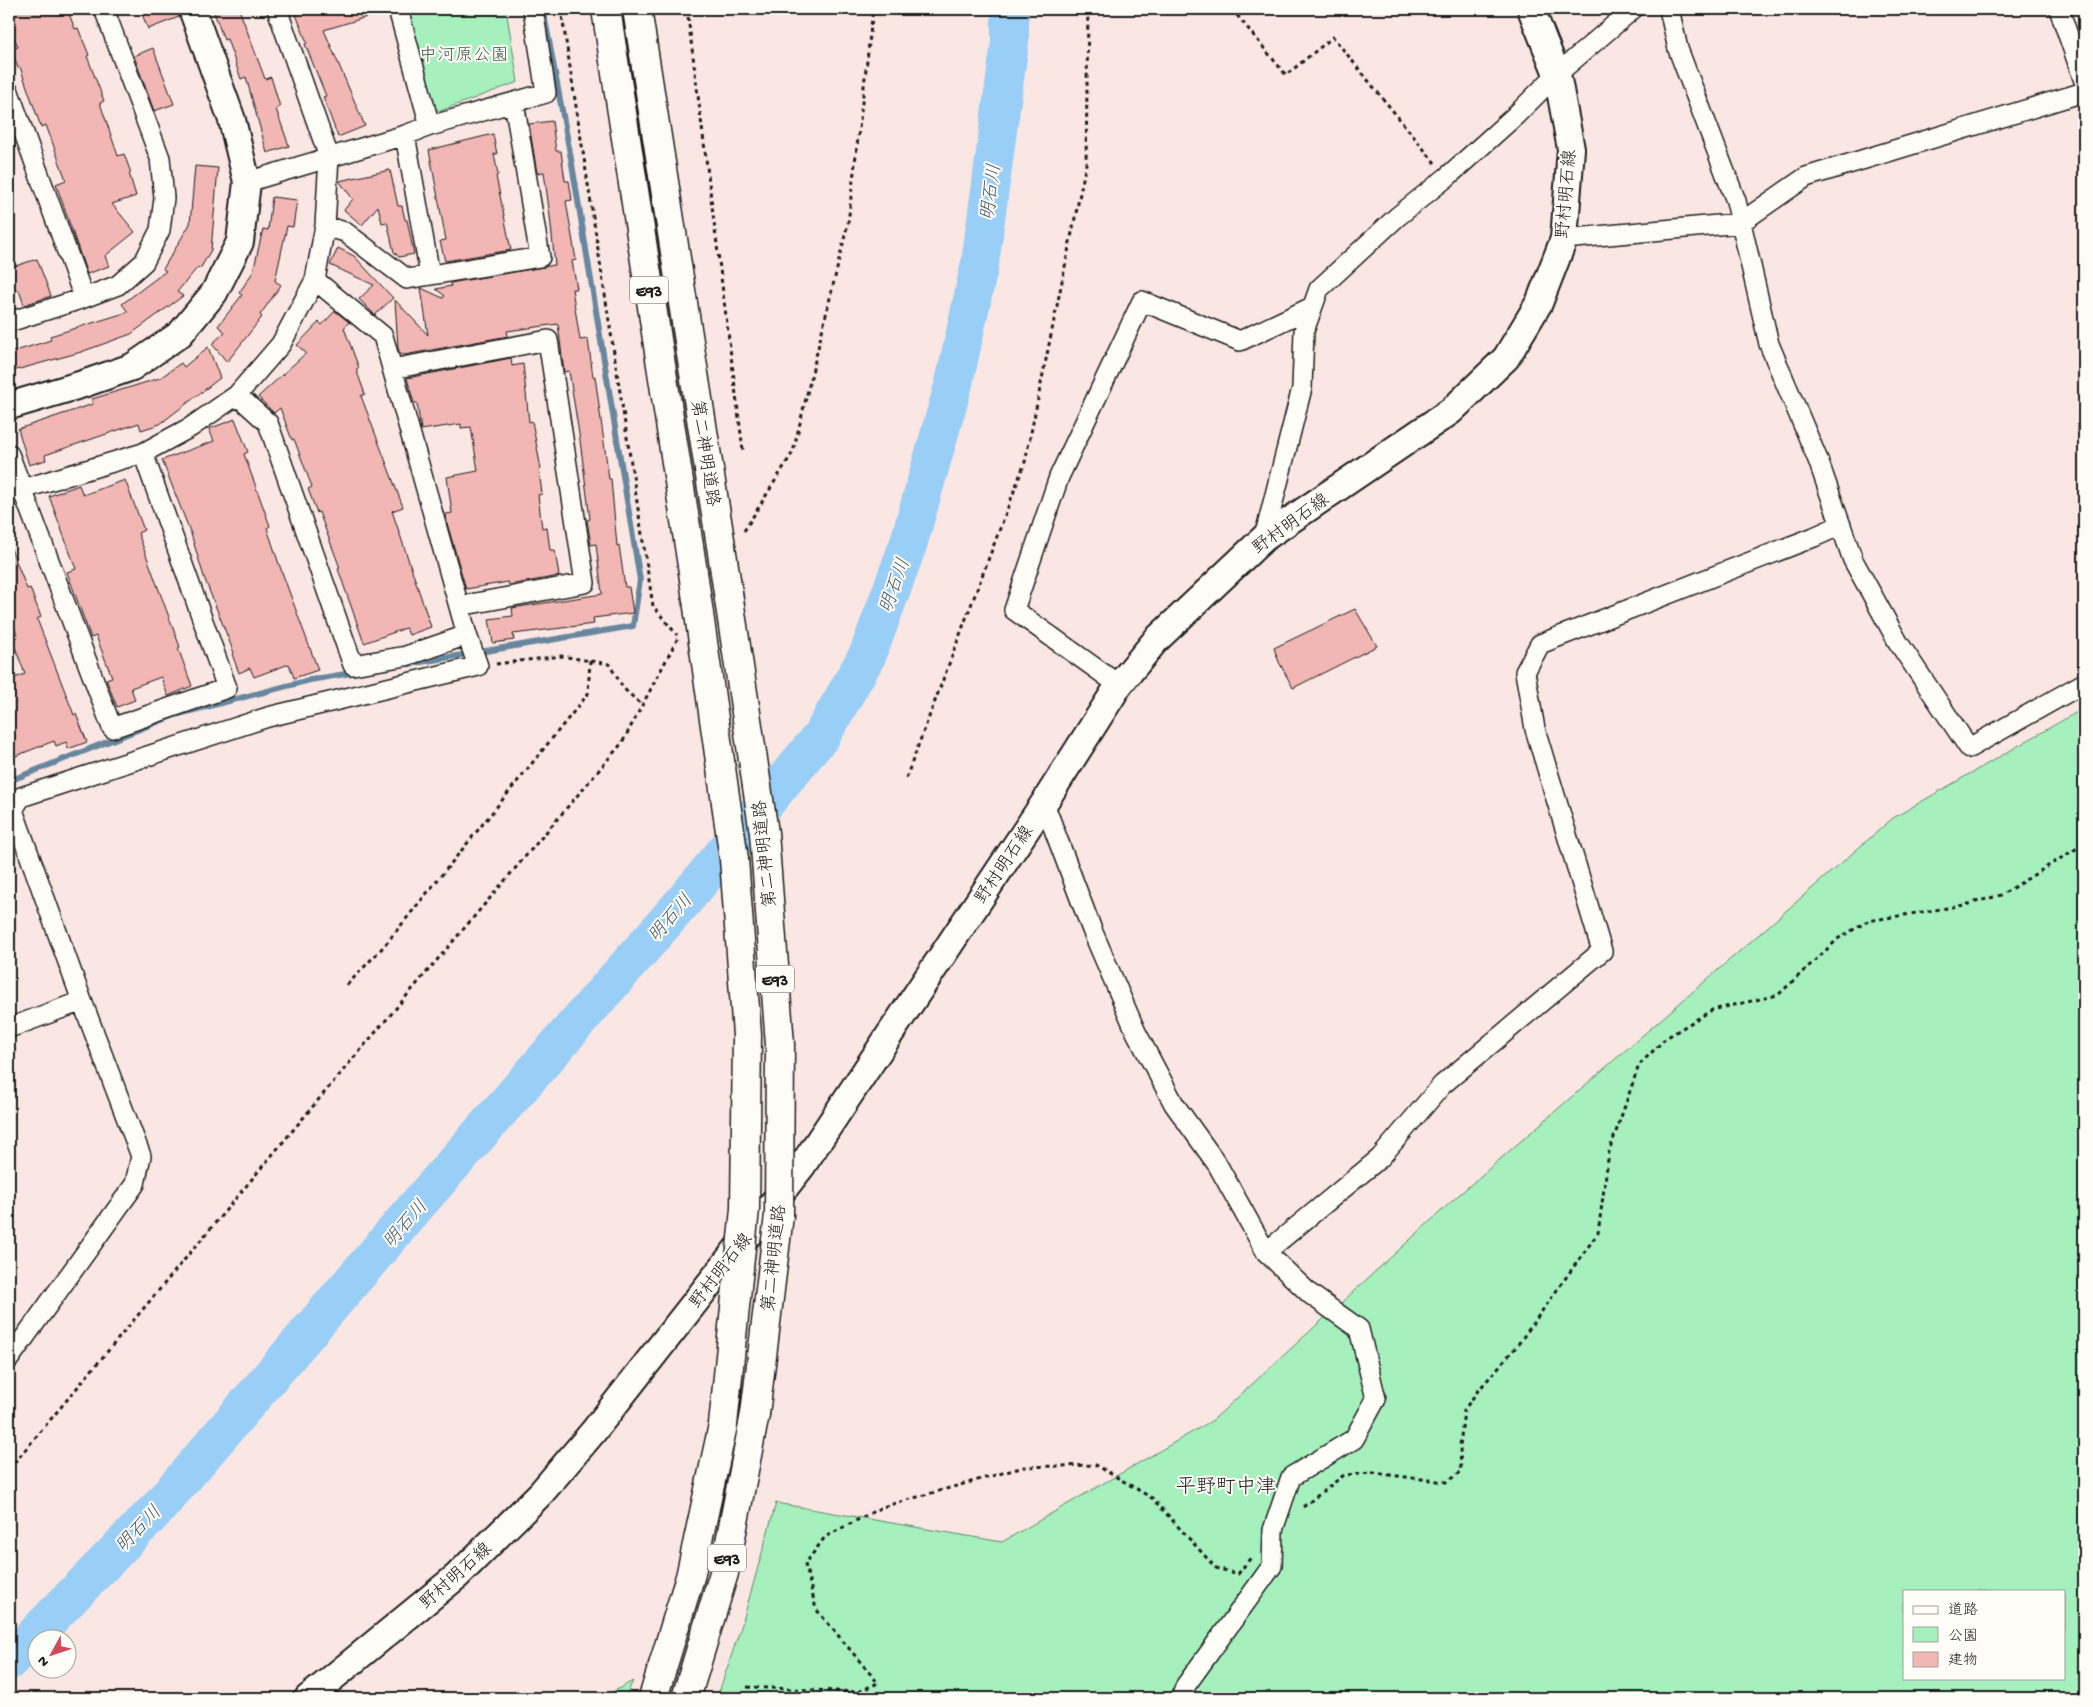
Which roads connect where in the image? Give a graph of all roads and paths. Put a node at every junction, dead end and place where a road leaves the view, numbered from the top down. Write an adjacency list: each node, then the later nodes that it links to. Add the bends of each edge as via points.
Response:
1 (104, 9): 32 (street, via 160,158 164,198 160,230 144,262 118,284)
2 (192, 9): 26 (main road, via 232,120)
3 (277, 9): 24 (street)
4 (398, 9): 22 (street)
5 (534, 9): 21 (street, via 546,93)
6 (561, 9): 48 (path, via 654,606)
7 (606, 9): 66 (highway, 第二神明道路 / E93, bridge, via 734,859 747,1035 745,1208 723,1425 690,1577)
8 (637, 9): 44 (highway, 第二神明道路 / E93)
9 (687, 9): 38 (path)
10 (873, 9): 44 (path, via 848,223 793,452)
11 (1088, 9): 54 (path, via 1086,164 1025,462)
12 (1232, 9): 25 (path, via 1286,75 1333,37)
13 (1530, 9): 17 (main road, 野村明石線)
14 (1633, 9): 17 (street)
15 (1669, 9): 27 (street, via 1678,49 1736,201)
16 (2058, 9): 18 (street)
17 (1557, 74): 25 (street); 29 (main road, 野村明石線, via 1571,149)
18 (2084, 82)
19 (9, 92): 32 (street)
20 (2084, 92): 27 (street, via 1806,178)
21 (514, 102): 22 (street); 30 (street, via 540,257)
22 (430, 126): 23 (street)
23 (405, 135): 24 (street); 30 (street)
24 (329, 157): 26 (street); 28 (street)
25 (1447, 177): 33 (street, via 1397,217 1319,289)
26 (247, 182): 37 (main road, via 240,242 214,292 180,334 132,367)
27 (1740, 223): 29 (street); 42 (street, via 1769,344 1818,460)
28 (325, 226): 30 (street, via 345,232 407,279); 31 (street)
29 (1564, 239): 43 (main road, 野村明石線, via 1539,303 1506,358 1451,412)
30 (430, 276)
31 (315, 280): 35 (street, via 383,336); 36 (street, via 281,344)
32 (84, 298): 34 (street)
33 (1312, 307): 43 (street, via 1304,331 1302,388); 52 (street, via 1240,341 1142,301 1059,477 1014,610)
34 (9, 322)
35 (392, 369): 45 (street); 45 (street, via 548,340 585,584)
36 (237, 395): 39 (street, via 191,427); 47 (street, via 268,424 354,665 406,656)
37 (9, 406)
38 (743, 450)
39 (143, 453): 41 (street); 41 (street, via 227,688 112,728)
40 (9, 454): 41 (street)
41 (15, 492)
42 (1841, 525): 51 (street, via 1853,560 1898,642 1969,748); 60 (street, via 1540,644 1525,672 1535,729 1602,951 1442,1085 1380,1158)
43 (1264, 538): 52 (main road, 野村明石線, via 1156,640)
44 (731, 541): 67 (highway, 第二神明道路 / E93, bridge, via 764,834 780,1045 779,1215 755,1414 724,1573)
45 (459, 606): 47 (street)
46 (684, 628): 48 (path)
47 (467, 635): 50 (street)
48 (679, 636): 53 (path)
49 (590, 660): 50 (path, via 561,656); 53 (path, via 609,664 624,689); 57 (path, via 588,694 385,946)
50 (478, 666): 58 (street, via 268,717 21,797 12,810)
51 (2084, 684)
52 (1119, 685): 55 (main road, 野村明石線)
53 (642, 706): 62 (path, via 622,743)
54 (906, 778)
55 (1044, 803): 60 (street, via 1092,930 1136,1032 1174,1104 1217,1164); 65 (main road, 野村明石線, via 802,1166 593,1432 541,1494 457,1576)
56 (2084, 844): 63 (path, via 2001,895 1965,905 1868,921 1839,938 1778,995 1712,1010 1666,1038 1639,1065 1609,1152 1598,1233 1516,1347 1464,1410 1461,1472 1446,1482 1373,1473 1344,1474)
57 (347, 985)
58 (82, 1001): 59 (street); 61 (street, via 142,1156 135,1184)
59 (9, 1028)
60 (1266, 1252): 63 (street, via 1310,1294 1359,1329 1376,1399 1354,1439 1291,1477)
61 (9, 1359)
62 (9, 1470)
63 (1273, 1530): 64 (path, via 1238,1574 1216,1568 1152,1498 1096,1466 1024,1467 882,1507 825,1537 805,1564 816,1609 878,1682 858,1692); 68 (street, via 1272,1566 1186,1685)
64 (747, 1687)
65 (308, 1698)
66 (653, 1698)
67 (686, 1698)
68 (1180, 1698)

